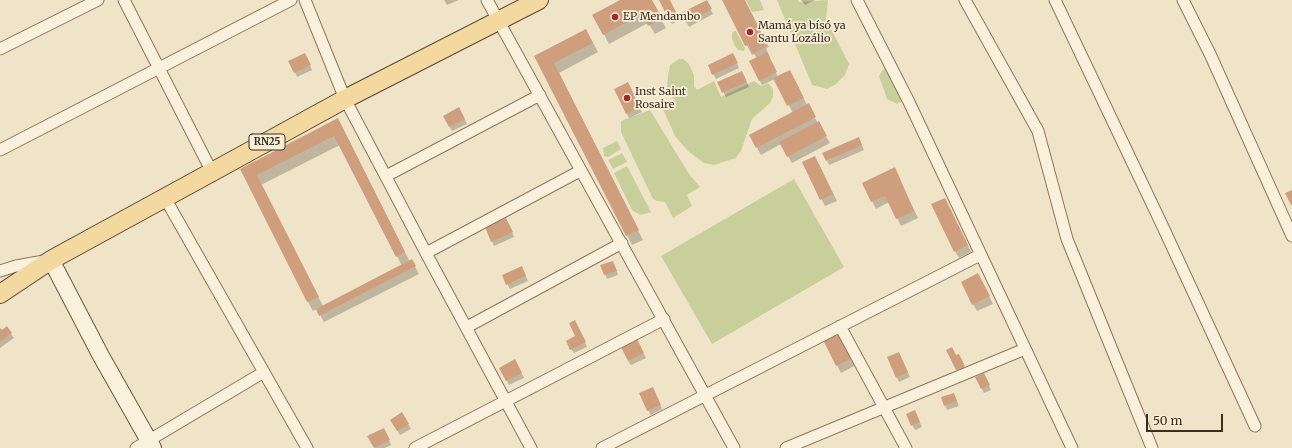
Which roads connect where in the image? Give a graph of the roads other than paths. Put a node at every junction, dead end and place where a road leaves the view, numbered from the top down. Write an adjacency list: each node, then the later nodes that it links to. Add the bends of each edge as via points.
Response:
1 (98, 0): 12 (street)
2 (124, 0): 13 (street)
3 (291, 0): 13 (street)
4 (305, 0): 15 (street)
5 (487, 0): 11 (street)
6 (539, 0): 11 (main road, RN25)
7 (856, 0): 24 (street, via 909,102)
8 (965, 0): 46 (street, via 1038,131 1067,239)
9 (1055, 0): 36 (street)
10 (1183, 0): 21 (street)
11 (498, 20): 14 (street); 15 (main road, RN25)
12 (0, 49)
13 (159, 68): 16 (street); 18 (street)
14 (540, 95): 17 (street); 19 (street)
15 (345, 99): 18 (main road, RN25); 19 (street)
16 (0, 150)
17 (580, 171): 22 (street); 23 (street)
18 (212, 172): 20 (main road, RN25)
19 (386, 176): 23 (street)
20 (165, 198): 25 (main road, RN25); 32 (street)
21 (1292, 236)
22 (622, 243): 28 (street); 30 (street)
23 (426, 253): 30 (street)
24 (980, 255): 29 (street); 31 (street)
25 (51, 260): 26 (street); 27 (main road, RN25); 37 (street)
26 (0, 271)
27 (0, 294)
28 (664, 319): 33 (street); 34 (street)
29 (840, 326): 33 (street); 35 (street)
30 (467, 327): 34 (street)
31 (1025, 349): 35 (street); 45 (street)
32 (264, 372): 37 (street); 38 (street)
33 (706, 395): 41 (street); 42 (street)
34 (506, 402): 39 (street); 40 (street)
35 (885, 407): 43 (street); 44 (street)
36 (1255, 426)
37 (146, 446)
38 (307, 448)
39 (415, 448)
40 (531, 448)
41 (602, 448)
42 (734, 448)
43 (786, 448)
44 (906, 448)
45 (1072, 448)
46 (1152, 448)

